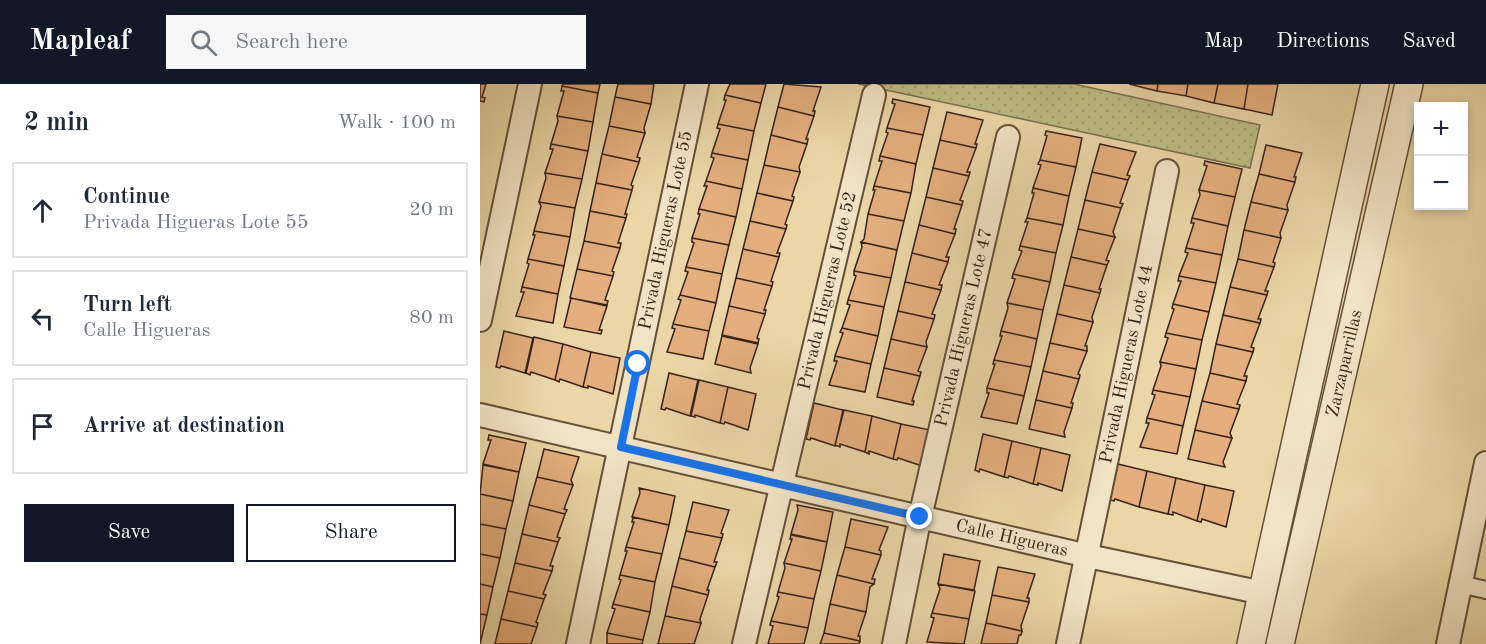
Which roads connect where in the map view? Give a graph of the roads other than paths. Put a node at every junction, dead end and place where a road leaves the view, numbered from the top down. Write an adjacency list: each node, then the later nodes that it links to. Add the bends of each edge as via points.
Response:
1 (530, 84): 8 (street)
2 (697, 84): 10 (street, Privada Higueras Lote 55)
3 (1375, 84): 17 (street, Zarzaparrillas)
4 (1408, 84): 23 (street, Zarzaparrillas)
5 (874, 95): 12 (street, Privada Higueras Lote 52)
6 (1008, 137): 13 (street, Privada Higueras Lote 47)
7 (1167, 171): 14 (street, Privada Higueras Lote 44)
8 (480, 320)
9 (480, 415): 10 (street, Calle Higueras)
10 (621, 447): 12 (street, Calle Higueras); 18 (street, Privada Higueras Lote 55)
11 (1486, 464): 15 (street)
12 (782, 485): 13 (street, Calle Higueras); 19 (street, Privada Higueras Lote 52)
13 (920, 517): 14 (street, Calle Higueras); 20 (street, Privada Higueras Lote 47)
14 (1088, 556): 17 (street, Calle Higueras); 21 (street, Privada Higueras Lote 44)
15 (1460, 584): 16 (street); 24 (street)
16 (1486, 590)
17 (1263, 593): 22 (street, Zarzaparrillas)
18 (578, 644)
19 (744, 644)
20 (894, 644)
21 (1068, 644)
22 (1251, 644)
23 (1280, 644)
24 (1448, 644)

